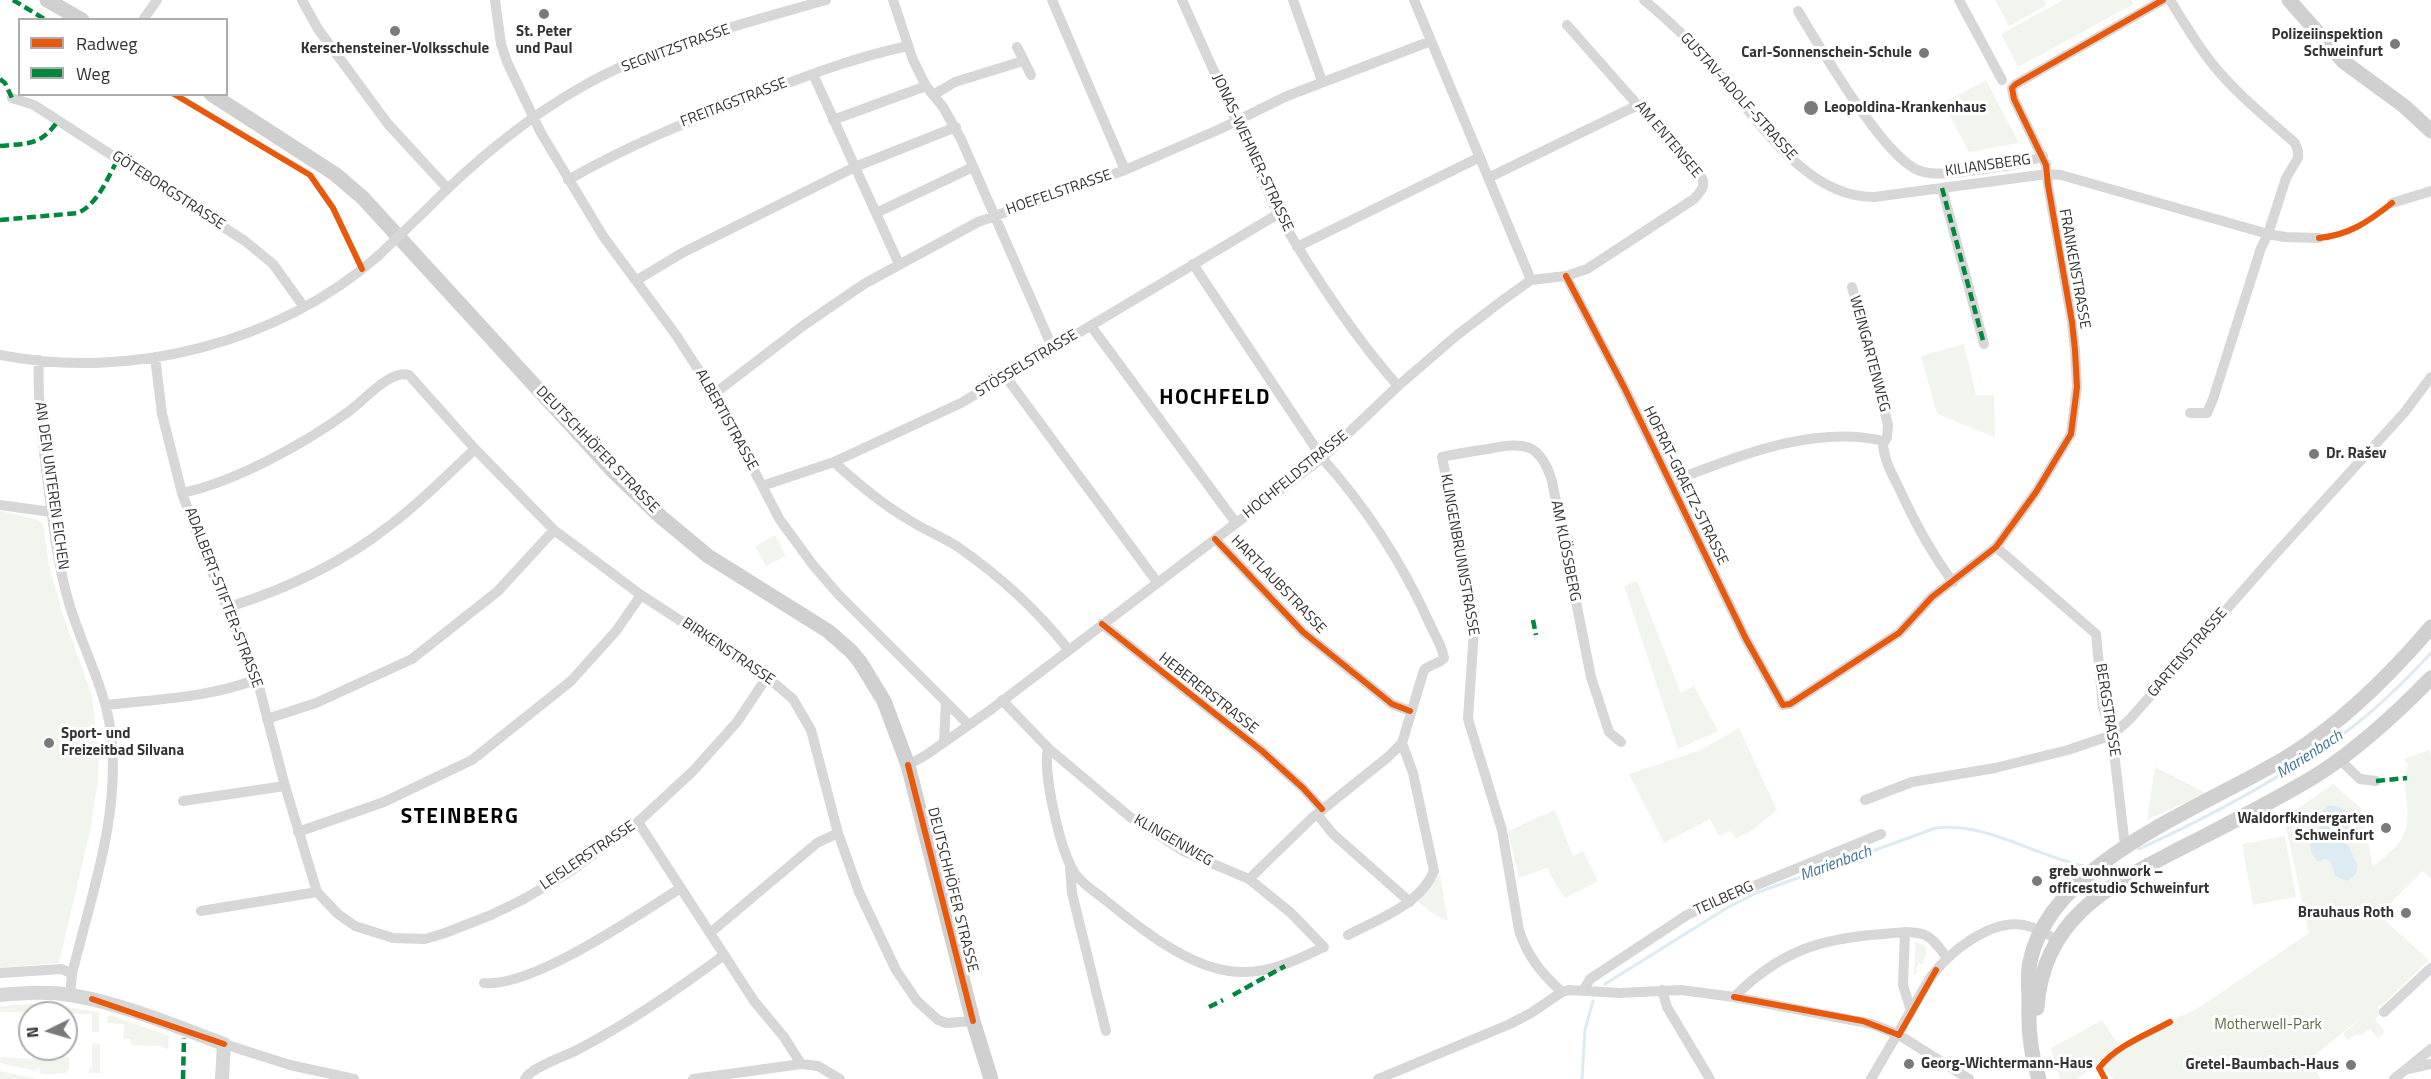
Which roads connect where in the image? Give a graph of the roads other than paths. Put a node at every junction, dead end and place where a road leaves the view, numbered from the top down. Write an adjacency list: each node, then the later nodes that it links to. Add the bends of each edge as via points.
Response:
1 (47, 0): 17 (main road)
2 (157, 0): 18 (street)
3 (302, 0): 46 (street, via 318,29 388,124)
4 (495, 0): 33 (street, ALBERTISTRASSE, via 501,44)
5 (826, 0): 33 (street, SEGNITZSTRASSE, via 672,47 586,84)
6 (893, 0): 21 (street)
7 (1052, 0): 42 (street)
8 (1182, 0): 35 (street, JONAS-WEHNER-STRASSE)
9 (1293, 0): 27 (street)
10 (1414, 0): 20 (street)
11 (1644, 0): 47 (street, GUSTAV-ADOLF-STRASSE, via 1706,59 1773,139 1818,179 1861,197)
12 (1959, 0): 26 (street)
13 (2163, 0): 38 (street, FRANKENSTRASSE, via 2012,88)
14 (2170, 0): 53 (street, via 2215,67 2297,147 2298,158 2286,178)
15 (2289, 0): 37 (main road, via 2344,62)
16 (1798, 11): 38 (street, KILIANSBERG, via 1871,124 1897,154 1919,171 1965,171 2030,162)
17 (78, 18)
18 (144, 18)
19 (1567, 25): 32 (street, AM ENTENSEE)
20 (1431, 41): 27 (street, HOEFELSTRASSE); 39 (street)
21 (908, 46): 24 (street, FREITAGSTRASSE); 28 (street)
22 (1017, 47): 23 (street)
23 (1023, 61): 25 (street); 29 (street, via 955,82)
24 (813, 74): 34 (street); 45 (street, FREITAGSTRASSE, via 662,131)
25 (1031, 75)
26 (2002, 80)
27 (1322, 81): 35 (street, HOEFELSTRASSE)
28 (926, 86): 29 (street); 34 (street)
29 (933, 95): 36 (street)
30 (214, 96): 111 (main road, DEUTSCHHÖFER STRASSE, via 335,174 363,198 612,470 661,517 708,556 815,622 846,646 879,691)
31 (12, 98): 62 (street, GÖTEBORGSTRASSE, via 34,105 245,241 273,264)
32 (1638, 105): 44 (street); 58 (street, AM ENTENSEE, via 1702,178 1703,188 1694,199 1587,269)
33 (533, 117): 45 (street, ALBERTISTRASSE); 46 (street, SEGNITZSTRASSE, via 499,141)
34 (833, 120): 40 (street)
35 (1237, 121): 42 (street, HOEFELSTRASSE); 51 (street, JONAS-WEHNER-STRASSE)
36 (956, 128): 40 (street); 41 (street)
37 (2431, 131)
38 (2043, 156): 43 (street, FRANKENSTRASSE)
39 (1480, 157): 44 (street); 55 (street)
40 (855, 167): 50 (street); 59 (street, via 682,253)
41 (973, 167): 50 (street); 52 (street)
42 (1125, 170): 52 (street, HOEFELSTRASSE)
43 (2048, 174): 47 (street, GUSTAV-ADOLF-STRASSE); 53 (street, KILIANSBERG); 87 (street, FRANKENSTRASSE, via 2072,322 2076,410 2071,434)
44 (1488, 178): 60 (street)
45 (568, 180): 59 (street, ALBERTISTRASSE)
46 (447, 188): 62 (street, SEGNITZSTRASSE, bridge, via 378,255 345,282)
47 (1942, 188): 64 (street)
48 (2431, 191): 49 (street)
49 (2392, 203)
50 (876, 213): 56 (street)
51 (1278, 214): 55 (street, JONAS-WEHNER-STRASSE); 57 (street, STÖSSELSTRASSE)
52 (994, 216): 56 (street, HOEFELSTRASSE); 65 (street)
53 (2268, 234): 54 (street, KILIANSBERG); 73 (street, via 2207,413)
54 (2319, 238)
55 (1297, 247): 71 (street, JONAS-WEHNER-STRASSE, via 1347,321)
56 (899, 264): 72 (street, HOEFELSTRASSE, via 813,318)
57 (1193, 264): 63 (street, STÖSSELSTRASSE); 77 (street)
58 (1566, 276): 60 (street); 79 (street, HOFRAT-GRAETZ-STRASSE)
59 (637, 280): 72 (street, ALBERTISTRASSE)
60 (1531, 280): 71 (street, HOCHFELDSTRASSE)
61 (1852, 287): 74 (street, WEINGARTENWEG, via 1888,425)
62 (304, 307): 67 (street, SEGNITZSTRASSE, via 238,336)
63 (1091, 326): 65 (street, STÖSSELSTRASSE); 84 (street)
64 (1984, 344)
65 (1053, 349): 69 (street, STÖSSELSTRASSE)
66 (0, 355): 68 (street, SEGNITZSTRASSE)
67 (155, 357): 68 (street, SEGNITZSTRASSE, via 93,362); 81 (street, ADALBERT-STIFTER-STRASSE, via 162,414)
68 (39, 360): 83 (street, AN DEN UNTEREN EICHEN, via 38,387)
69 (1006, 377): 78 (street, STÖSSELSTRASSE, via 961,403); 88 (street)
70 (2431, 377): 105 (street, GARTENSTRASSE, via 2404,412)
71 (1398, 386): 77 (street, HOCHFELDSTRASSE)
72 (714, 394): 80 (street, ALBERTISTRASSE)
73 (2190, 413)
74 (1884, 441): 79 (street, via 1848,437 1798,441); 89 (street, WEINGARTENWEG, via 1887,464 1915,524)
75 (475, 448): 81 (street, BIRKENSTRASSE, via 414,379 398,374 349,412 292,447 262,463); 85 (street, BIRKENSTRASSE); 91 (street, via 407,512 357,548 291,584)
76 (1442, 457): 107 (street, AM KLÖSSBERG, via 1513,444 1532,448 1546,465 1591,677 1609,732); 143 (street, KLINGENBRUNNSTRASSE, via 1474,630 1467,708 1469,728 1502,830 1524,946 1537,968)
77 (1322, 458): 84 (street, HOCHFELDSTRASSE); 102 (street, via 1379,528 1421,605 1444,658 1424,670)
78 (834, 462): 80 (street, STÖSSELSTRASSE); 94 (street, via 870,495 996,574 1026,600)
79 (1670, 482): 101 (street, HOFRAT-GRAETZ-STRASSE, via 1746,639)
80 (762, 486): 99 (street, ALBERTISTRASSE, via 780,520 832,587)
81 (182, 493): 91 (street, ADALBERT-STIFTER-STRASSE)
82 (0, 505): 83 (street)
83 (51, 512): 100 (street, AN DEN UNTEREN EICHEN, via 70,603)
84 (1236, 523): 86 (street, HOCHFELDSTRASSE)
85 (554, 530): 90 (street, BIRKENSTRASSE); 103 (street, via 498,591 412,659 316,703)
86 (1215, 539): 88 (street, HOCHFELDSTRASSE); 102 (street, HARTLAUBSTRASSE, via 1303,632 1392,704)
87 (1996, 547): 89 (street, FRANKENSTRASSE); 105 (street, BERGSTRASSE, via 2096,634 2103,707)
88 (1157, 582): 92 (street, HOCHFELDSTRASSE)
89 (1953, 582): 101 (street, FRANKENSTRASSE, via 1932,597 1899,633 1800,698)
90 (641, 595): 95 (street, BIRKENSTRASSE); 118 (street, via 616,631 571,681 472,760 384,802)
91 (229, 607): 97 (street, ADALBERT-STIFTER-STRASSE)
92 (1102, 624): 94 (street, HOCHFELDSTRASSE); 116 (street, HEBERERSTRASSE, via 1262,751 1303,788)
93 (2431, 627): 121 (main road, via 2357,704 2291,754)
94 (1068, 649): 98 (street, HOCHFELDSTRASSE)
95 (767, 677): 117 (street, LEISLERSTRASSE, via 715,747); 119 (street, BIRKENSTRASSE, via 793,699 811,730)
96 (2431, 678): 110 (main road)
97 (257, 679): 100 (street, via 237,687 183,697); 103 (street, ADALBERT-STIFTER-STRASSE)
98 (1002, 700): 104 (street, HOCHFELDSTRASSE); 109 (street, KLINGENWEG)
99 (946, 702): 104 (street, ALBERTISTRASSE); 106 (street)
100 (106, 705): 139 (street, AN DEN UNTEREN EICHEN, via 113,754 111,803)
101 (1783, 705)
102 (1410, 711): 108 (street)
103 (267, 719): 113 (street, ADALBERT-STIFTER-STRASSE)
104 (969, 725): 106 (street, HOCHFELDSTRASSE)
105 (2112, 735): 114 (street, GARTENSTRASSE, via 2021,763 1911,782); 121 (street, BERGSTRASSE)
106 (944, 741): 111 (street, HOCHFELDSTRASSE)
107 (1621, 742)
108 (1402, 743): 116 (street); 127 (street, via 1413,772 1434,864 1431,877)
109 (1048, 748): 122 (street, via 1047,769); 124 (street, KLINGENWEG, via 1130,817 1223,870)
110 (2339, 759): 112 (street, via 2360,779); 123 (main road, via 2265,804)
111 (908, 765): 149 (main road, DEUTSCHHÖFER STRASSE)
112 (2376, 781)
113 (285, 786): 115 (street); 118 (street, ADALBERT-STIFTER-STRASSE)
114 (1865, 800)
115 (183, 801)
116 (1319, 812): 124 (street); 127 (street, HEBERERSTRASSE, via 1333,834)
117 (638, 822): 125 (street); 129 (street, LEISLERSTRASSE, via 568,873 522,900 445,933 412,940)
118 (298, 832): 126 (street, ADALBERT-STIFTER-STRASSE)
119 (838, 833): 132 (street, via 816,843); 149 (street, BIRKENSTRASSE, via 873,924 896,970 917,1000 938,1020)
120 (1881, 834): 142 (street, TEILBERG, via 1687,915 1590,979)
121 (2125, 846): 123 (main road); 130 (main road, via 2070,892 2054,909)
122 (1070, 865): 124 (street, KLINGENWEG, via 1077,877 1131,921 1172,948 1210,966 1243,972 1271,969 1324,947 1291,913); 150 (street, via 1072,893)
123 (2136, 872): 134 (main road, via 2089,903)
124 (1249, 879)
125 (681, 888): 132 (street); 140 (street, via 553,964 514,980)
126 (317, 892): 128 (street); 129 (street, ADALBERT-STIFTER-STRASSE)
127 (1410, 902): 133 (street)
128 (201, 910)
129 (355, 926)
130 (2042, 931): 134 (street); 136 (street, via 2020,925 1994,930 1969,941); 167 (main road, via 2029,974 2029,1040)
131 (1905, 932): 136 (street, via 1927,936); 146 (street, via 1817,943 1758,975); 147 (street, via 1903,985)
132 (710, 933): 135 (street)
133 (1348, 935)
134 (2058, 941): 168 (main road, via 2048,961 2037,1005 2040,1048)
135 (724, 955): 154 (street); 159 (street, via 635,1017 532,1071)
136 (1947, 958): 147 (street)
137 (2431, 968): 148 (street)
138 (0, 973): 139 (street, via 62,969)
139 (72, 974): 145 (street, AN DEN UNTEREN EICHEN)
140 (484, 983)
141 (1662, 990): 142 (street); 146 (street); 164 (street, via 1667,1007)
142 (1582, 991): 143 (street)
143 (1562, 992): 163 (street, via 1515,1022)
144 (0, 995): 145 (street)
145 (70, 995): 152 (street)
146 (1734, 997): 151 (street, via 1863,1021)
147 (1911, 1011): 151 (street)
148 (2384, 1012)
149 (973, 1021): 162 (main road, DEUTSCHHÖFER STRASSE)
150 (1107, 1031)
151 (1899, 1035): 165 (street); 166 (street)
152 (224, 1044): 157 (street); 158 (street, via 290,1065)
153 (2431, 1048): 156 (street)
154 (801, 1064): 160 (street); 161 (street, via 818,1066)
155 (2431, 1064): 156 (street)
156 (2408, 1070): 169 (street)
157 (222, 1079)
158 (354, 1079)
159 (525, 1079)
160 (693, 1079)
161 (840, 1079)
162 (991, 1079)
163 (1378, 1079)
164 (1710, 1079)
165 (1871, 1079)
166 (1969, 1079)
167 (2039, 1079)
168 (2049, 1079)
169 (2394, 1079)

